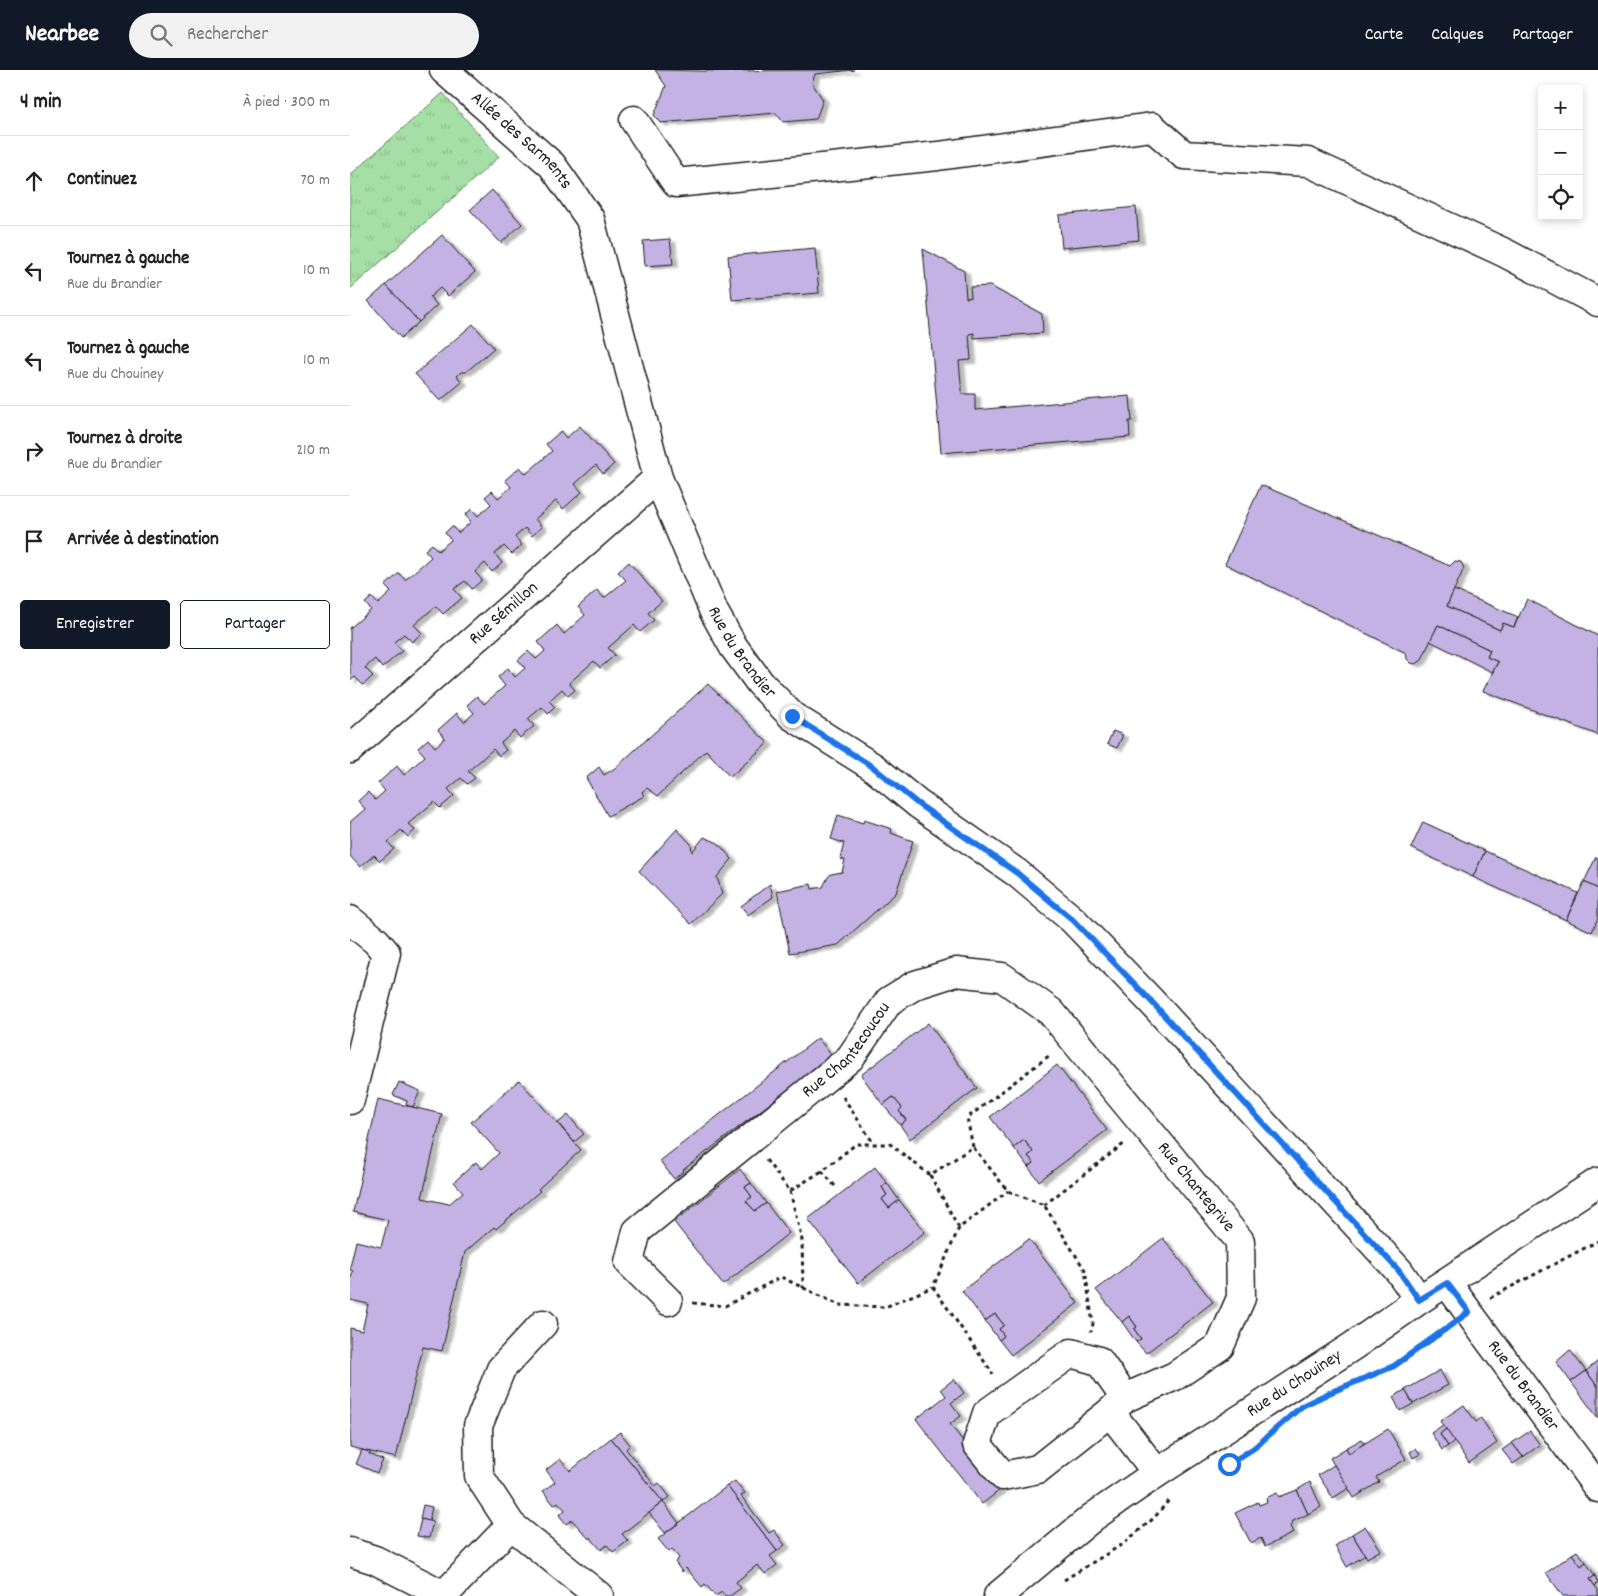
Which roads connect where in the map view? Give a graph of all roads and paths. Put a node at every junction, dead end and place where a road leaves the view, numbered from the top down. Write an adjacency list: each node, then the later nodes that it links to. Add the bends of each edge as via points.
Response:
1 (444, 70): 3 (street, Allée des Sarments, via 552,165)
2 (634, 120): 4 (street, via 676,183 938,156 1152,127 1184,155 1308,162 1505,253)
3 (590, 219): 5 (street, Rue du Brandier)
4 (1598, 302)
5 (658, 478): 6 (street, Rue Sémillon); 27 (street, Rue du Brandier, via 714,612 733,646 760,683 792,716 873,767 918,804 1017,873 1073,920 1399,1271)
6 (350, 749)
7 (350, 920): 10 (street, via 386,953)
8 (1072, 1038): 9 (street, Rue Chantecoucou, via 1051,1012 1002,977 956,972 915,985 889,1001 850,1058); 11 (street, Rue Chantecoucou); 14 (path, via 967,1118)
9 (828, 1076): 12 (street, Rue Chantecoucou); 13 (path)
10 (350, 1100)
11 (1146, 1127): 21 (path); 34 (street, Rue Chantegrive, via 1240,1241 1241,1298 1220,1346 1175,1376)
12 (750, 1140): 19 (path); 28 (street, Rue Chantecoucou, via 637,1231 629,1262)
13 (874, 1144): 15 (path, via 856,1144); 16 (path, via 890,1144)
14 (973, 1147): 16 (path); 20 (path)
15 (822, 1172): 18 (path); 19 (path)
16 (930, 1175): 22 (path)
17 (1598, 1182): 24 (street, Rue du Chouiney)
18 (835, 1186)
19 (790, 1191): 26 (path, via 802,1240)
20 (1008, 1191): 21 (path); 22 (path)
21 (1044, 1205): 31 (path, via 1085,1270 1093,1324)
22 (959, 1228): 25 (path)
23 (1598, 1240): 29 (path)
24 (1447, 1283): 27 (street, Rue du Chouiney); 29 (street, Rue du Brandier)
25 (933, 1287): 26 (path, via 885,1307 838,1305); 33 (path)
26 (803, 1288): 28 (path, via 781,1277 725,1306)
27 (1419, 1300): 37 (street, Rue du Chouiney)
28 (668, 1301)
29 (1469, 1312): 32 (path, via 1394,1366); 38 (street, Rue du Brandier)
30 (543, 1324): 40 (street, via 500,1369 478,1426 480,1476)
31 (1084, 1356): 33 (street, Rue Chantegrive, via 1070,1352); 34 (street, via 1100,1361)
32 (1337, 1389)
33 (1009, 1398): 34 (street, Rue Chantegrive, via 987,1413 977,1444 1003,1476 1038,1469)
34 (1118, 1405): 37 (street)
35 (1266, 1438): 36 (path)
36 (1212, 1472)
37 (1157, 1473): 45 (street, Rue du Chouiney, via 1093,1517)
38 (1598, 1488)
39 (1172, 1497): 42 (path, via 1154,1518 1123,1544)
40 (511, 1525): 43 (street); 44 (street)
41 (350, 1552): 43 (street, via 375,1560)
42 (1059, 1584)
43 (445, 1596)
44 (599, 1596)
45 (998, 1596)

